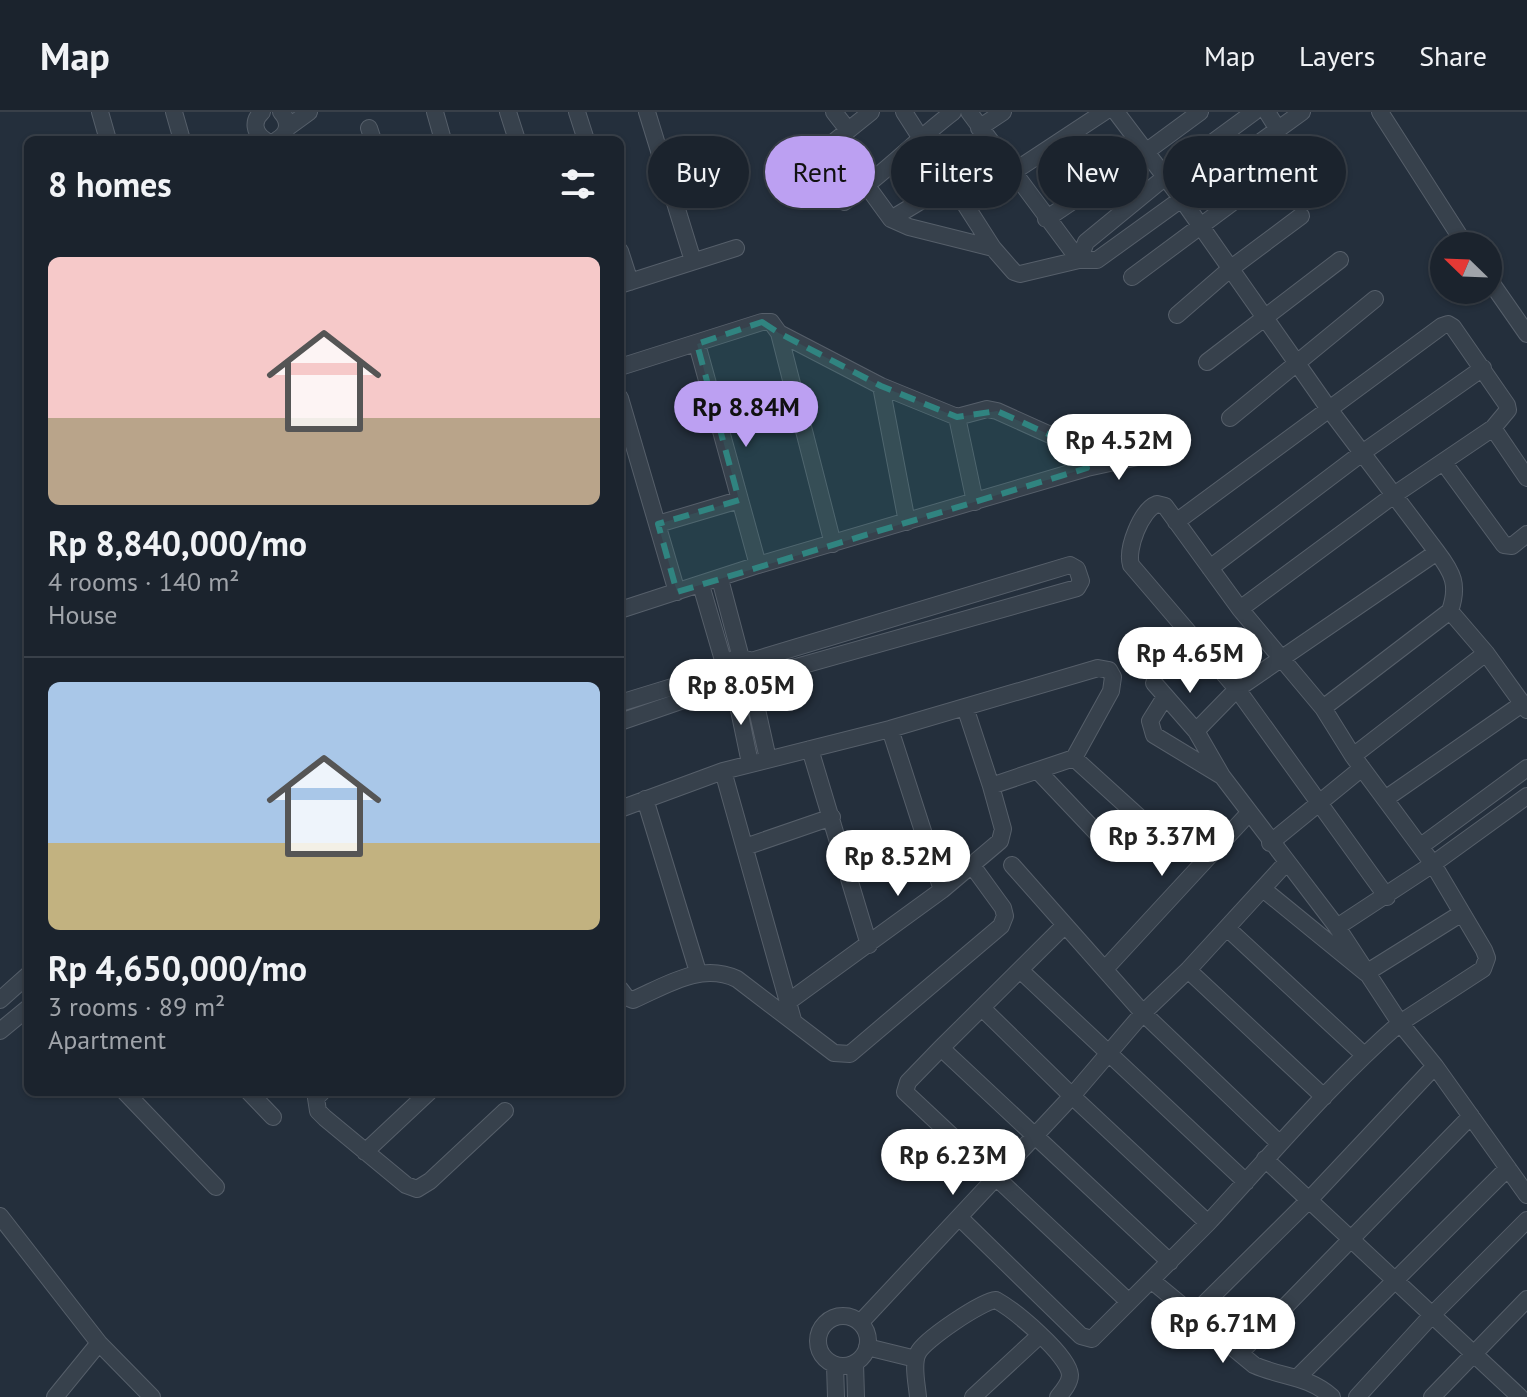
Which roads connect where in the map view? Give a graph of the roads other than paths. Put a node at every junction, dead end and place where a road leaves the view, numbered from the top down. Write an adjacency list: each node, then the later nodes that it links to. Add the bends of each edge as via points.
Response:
1 (100, 112): 26 (street)
2 (174, 112): 27 (street)
3 (309, 112): 25 (street)
4 (435, 112): 29 (street)
5 (508, 112): 30 (street)
6 (577, 112): 31 (street)
7 (647, 112): 60 (street)
8 (834, 112): 24 (street)
9 (871, 112): 24 (street)
10 (904, 112): 33 (street)
11 (953, 112): 34 (street)
12 (969, 112): 22 (street)
13 (1003, 112): 22 (street)
14 (1104, 112): 41 (street)
15 (1116, 112): 36 (street)
16 (1200, 112): 39 (street)
17 (1254, 112): 37 (street)
18 (1267, 112): 23 (street)
19 (1302, 112): 23 (street)
20 (1380, 112): 55 (street)
21 (259, 113): 28 (street, via 255,128)
22 (979, 128): 35 (street)
23 (1277, 128): 38 (street)
24 (848, 130): 32 (street)
25 (283, 131)
26 (107, 136)
27 (181, 136)
28 (260, 136)
29 (442, 136)
30 (516, 136)
31 (585, 136)
32 (841, 136)
33 (919, 136)
34 (921, 136)
35 (985, 136)
36 (1135, 136)
37 (1221, 136)
38 (1266, 136)
39 (1147, 151): 42 (street)
40 (891, 164): 43 (street)
41 (1022, 166)
42 (1163, 176)
43 (875, 179)
44 (1163, 179): 58 (street, via 1086,242)
45 (1022, 185): 53 (street)
46 (875, 197): 52 (street)
47 (1062, 208): 53 (street)
48 (1167, 208): 58 (street, via 1097,260)
49 (1188, 208): 54 (street)
50 (1223, 208): 54 (street)
51 (1301, 216): 61 (street)
52 (891, 219): 57 (street); 57 (street, via 949,184)
53 (1046, 219): 58 (street)
54 (1200, 225): 61 (street); 62 (street)
55 (1457, 232)
56 (736, 248): 60 (street)
57 (993, 248): 58 (street, via 1020,274)
58 (1079, 260)
59 (1340, 260): 67 (street)
60 (693, 261): 63 (street)
61 (1230, 269): 66 (street); 67 (street)
62 (1132, 277)
63 (625, 284)
64 (1502, 298): 69 (street)
65 (1375, 299): 72 (street)
66 (1177, 315)
67 (1263, 318): 71 (street); 72 (street)
68 (779, 333): 70 (street, via 771,322 762,322); 75 (street); 93 (street)
69 (1527, 334)
70 (697, 344): 73 (street); 87 (street)
71 (1207, 362)
72 (1295, 363): 76 (street); 79 (street)
73 (624, 366)
74 (1483, 368): 76 (street, via 1448,324); 80 (street, via 1508,410); 81 (street)
75 (881, 386): 78 (street); 89 (street)
76 (1329, 409): 81 (street); 90 (street)
77 (624, 411): 91 (street)
78 (957, 417): 84 (street, via 997,411 1077,447 1088,460); 88 (street)
79 (1230, 418)
80 (1493, 428): 83 (street); 85 (street)
81 (1362, 453): 86 (street); 96 (street)
82 (1142, 456): 84 (street)
83 (1444, 463): 86 (street); 92 (street, via 1504,545 1512,546)
84 (1087, 468): 88 (street)
85 (1527, 478)
86 (1394, 495): 94 (street); 101 (street)
87 (739, 500): 91 (street); 95 (street)
88 (975, 502): 89 (street)
89 (907, 522): 93 (street)
90 (1176, 522): 96 (street); 109 (street, via 1161,504 1149,507 1130,544 1129,560)
91 (658, 524): 99 (street)
92 (1527, 534)
93 (833, 544): 95 (street)
94 (1437, 552): 102 (street, via 1451,570); 105 (street)
95 (758, 565): 97 (street)
96 (1210, 568): 101 (street)
97 (720, 579): 98 (street); 104 (street)
98 (701, 585): 99 (street); 106 (street)
99 (677, 592): 100 (street)
100 (624, 609)
101 (1240, 609): 105 (street)
102 (1450, 611): 103 (street); 114 (street)
103 (1486, 653): 113 (street); 121 (street)
104 (746, 659): 106 (street, via 732,660); 107 (street, via 756,669); 107 (street, via 1070,565 1081,581 1077,588)
105 (1281, 659): 109 (street); 114 (street)
106 (728, 678): 107 (street, via 744,691); 111 (street); 115 (street); 122 (street)
107 (755, 682): 120 (street)
108 (1154, 683): 110 (street)
109 (1237, 689): 117 (street); 131 (street)
110 (1165, 697): 117 (street); 126 (street, via 1150,721 1154,735)
111 (624, 702)
112 (965, 707): 116 (street); 119 (street, via 1098,668 1109,670 1111,691); 127 (street)
113 (1525, 707): 130 (street)
114 (1323, 708): 121 (street)
115 (624, 720)
116 (890, 729): 118 (street); 143 (street)
117 (1196, 731): 126 (street)
118 (810, 749): 120 (street); 134 (street)
119 (1074, 758): 125 (street); 125 (street, via 1140,818 1140,829 1120,849 1112,849)
120 (768, 759): 122 (street)
121 (1358, 762): 130 (street); 131 (street)
122 (750, 763): 124 (street)
123 (1527, 768): 136 (street)
124 (723, 771): 129 (street); 137 (street)
125 (1038, 771): 127 (street)
126 (1222, 776): 133 (street)
127 (991, 786): 139 (street, via 1002,835)
128 (1527, 796): 140 (street)
129 (645, 799): 132 (street); 153 (street)
130 (1385, 799): 136 (street)
131 (1319, 803): 135 (street); 144 (street)
132 (624, 807)
133 (1249, 813): 135 (street); 150 (street)
134 (832, 817): 137 (street); 149 (street)
135 (1270, 843): 138 (street)
136 (1421, 846): 140 (street)
137 (745, 847): 158 (street)
138 (1286, 863): 142 (street); 147 (street)
139 (971, 864): 143 (street); 162 (street, via 1003,908 1001,926 850,1054 834,1053)
140 (1433, 864): 144 (street); 145 (street)
141 (1012, 865): 146 (street)
142 (1263, 889): 148 (street); 154 (street)
143 (942, 890): 149 (street)
144 (1387, 897): 147 (street)
145 (1462, 913): 154 (street); 163 (street, via 1486,954 1483,969)
146 (1065, 925): 150 (street); 151 (street)
147 (1337, 927): 154 (street)
148 (1227, 928): 152 (street); 166 (street)
149 (869, 945): 158 (street)
150 (1105, 969): 161 (street)
151 (1020, 970): 159 (street); 167 (street)
152 (1188, 970): 161 (street); 174 (street)
153 (698, 972): 156 (street, via 633,1000); 162 (street, via 723,972 737,979)
154 (1366, 973): 163 (street)
155 (24, 979): 157 (street)
156 (624, 994)
157 (0, 1000)
158 (788, 1002): 162 (street)
159 (982, 1008): 165 (street); 173 (street)
160 (24, 1011): 164 (street)
161 (1143, 1013): 167 (street); 179 (street)
162 (793, 1020)
163 (1400, 1023): 166 (street); 168 (street)
164 (1, 1027)
165 (941, 1048): 178 (street); 183 (street, via 908,1082 905,1092)
166 (1363, 1054): 174 (street)
167 (1109, 1055): 173 (street); 184 (street)
168 (1435, 1066): 176 (street); 187 (street)
169 (129, 1096): 185 (street)
170 (253, 1096): 177 (street)
171 (318, 1096): 180 (street, via 318,1111)
172 (425, 1096): 180 (street)
173 (1072, 1096): 178 (street); 191 (street)
174 (1324, 1097): 179 (street)
175 (505, 1111): 180 (street, via 417,1189)
176 (1471, 1116): 182 (street); 192 (street)
177 (273, 1117)
178 (1034, 1136): 183 (street); 193 (street)
179 (1279, 1143): 181 (street)
180 (365, 1152)
181 (1265, 1159): 184 (street); 187 (street)
182 (1508, 1168): 186 (street); 195 (street)
183 (996, 1178): 189 (street); 197 (street)
184 (1246, 1182): 191 (street)
185 (216, 1187)
186 (1527, 1195)
187 (1309, 1200): 192 (street); 198 (street)
188 (0, 1216): 202 (street)
189 (960, 1218): 197 (street, via 1087,1339); 200 (street)
190 (1527, 1220): 199 (street)
191 (1208, 1223): 193 (street)
192 (1350, 1238): 195 (street); 204 (street)
193 (1170, 1262): 194 (street)
194 (1151, 1280): 197 (street); 198 (street)
195 (1396, 1281): 199 (street); 209 (street)
196 (1527, 1299): 205 (street)
197 (1129, 1302)
198 (1194, 1314): 204 (street)
199 (1432, 1315): 205 (street); 219 (street)
200 (860, 1323): 203 (street); 208 (street, via 841,1316 823,1326 818,1345)
201 (1039, 1336): 206 (street, via 991,1300 922,1346); 216 (street); 217 (street, via 1068,1367 1069,1379)
202 (99, 1343): 211 (street); 212 (street)
203 (867, 1347): 206 (street); 207 (street)
204 (1240, 1353): 209 (street, via 1271,1373)
205 (1474, 1353): 210 (street); 220 (street)
206 (916, 1359): 215 (street)
207 (855, 1363): 208 (street); 214 (street)
208 (835, 1365): 213 (street)
209 (1298, 1377): 218 (street)
210 (1520, 1393)
211 (55, 1397)
212 (152, 1397)
213 (836, 1397)
214 (856, 1397)
215 (918, 1397)
216 (973, 1397)
217 (1058, 1397)
218 (1332, 1397)
219 (1357, 1397)
220 (1432, 1397)

